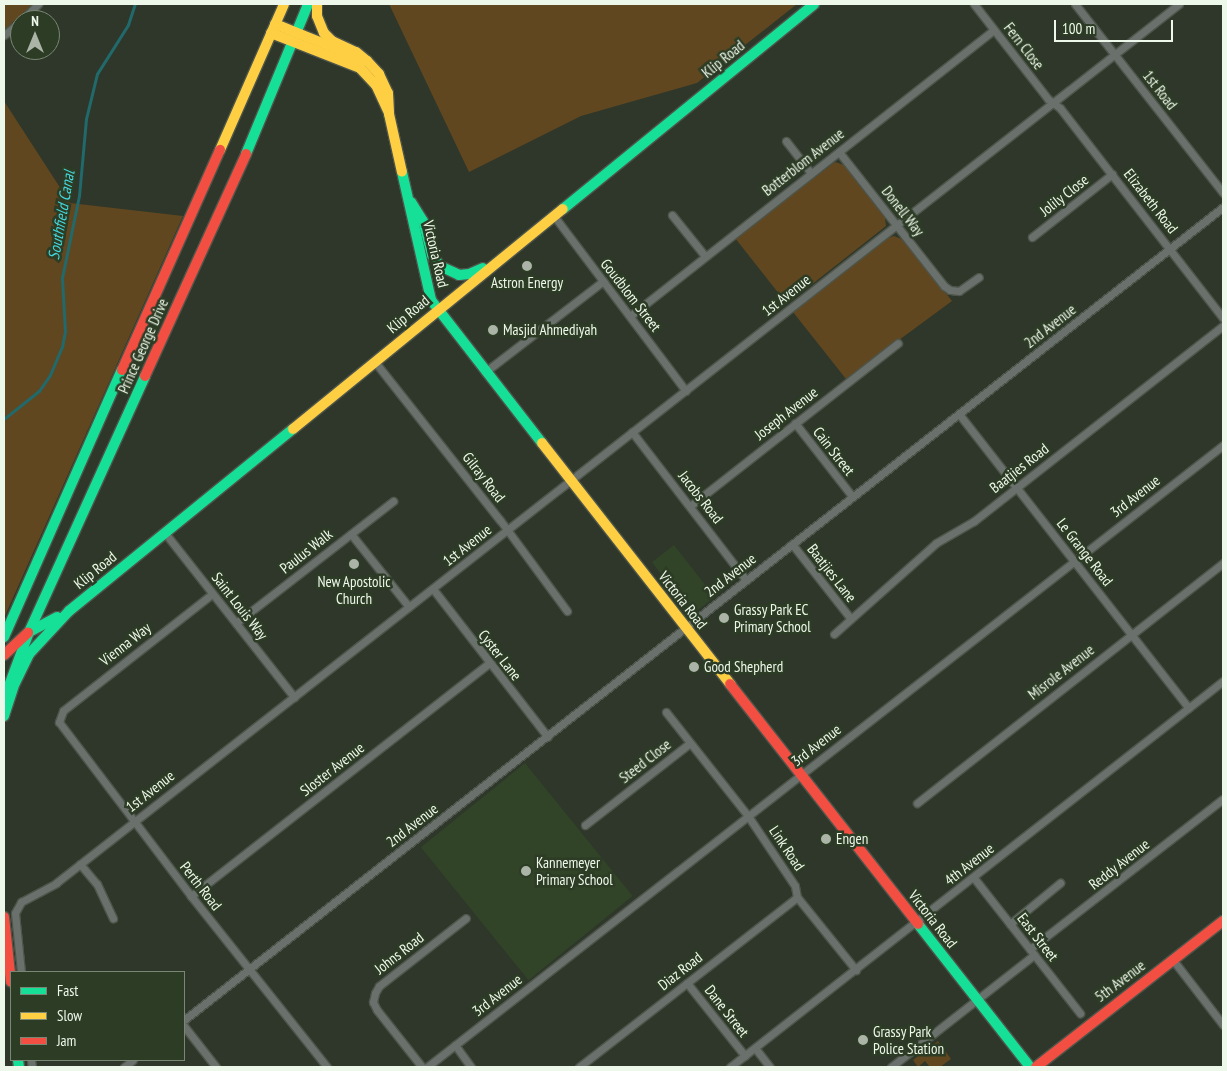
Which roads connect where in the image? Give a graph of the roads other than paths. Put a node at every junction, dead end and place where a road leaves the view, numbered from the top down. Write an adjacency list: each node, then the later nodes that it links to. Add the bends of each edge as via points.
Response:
1 (284, 4): 9 (street, Prince George Drive)
2 (308, 4): 11 (street, Prince George Drive)
3 (317, 4): 13 (street, via 317,16 324,33)
4 (814, 4): 24 (street, Klip Road)
5 (974, 4): 10 (street, Fern Close)
6 (1075, 4): 12 (street, 1st Road)
7 (1179, 4): 8 (street, 1st Avenue)
8 (1171, 6): 12 (street, 1st Avenue)
9 (273, 28): 11 (street, Victoria Road); 67 (street, Prince George Drive)
10 (994, 30): 14 (street, Fern Close); 17 (street, Botterblom Avenue)
11 (295, 37): 13 (street, Victoria Road); 15 (street, Victoria Road, via 360,68 376,86); 64 (street, Prince George Drive, via 249,149)
12 (1115, 54): 14 (street, 1st Avenue); 20 (street, 1st Road)
13 (367, 61): 15 (street, Victoria Road, via 385,83)
14 (1054, 103): 19 (street, Elizabeth Road); 25 (street, 1st Avenue)
15 (389, 114): 21 (street, Victoria Road)
16 (786, 141): 18 (street)
17 (839, 152): 18 (street, Botterblom Avenue); 25 (street, Donell Way)
18 (811, 173): 28 (street, Botterblom Avenue)
19 (1112, 174): 26 (street, Jolily Close); 27 (street, Elizabeth Road)
20 (1223, 193)
21 (409, 200): 29 (street, via 423,221 432,256 444,269 465,275); 32 (street, Victoria Road, via 429,292)
22 (1223, 207): 27 (street, 2nd Avenue)
23 (672, 215): 28 (street)
24 (554, 216): 29 (street, Klip Road); 31 (street, Goudblom Street)
25 (897, 226): 30 (street, Donell Way, via 950,290 959,291); 39 (street, 1st Avenue)
26 (1032, 237)
27 (1171, 248): 34 (street, Elizabeth Road); 40 (street, 2nd Avenue)
28 (705, 256): 33 (street, Botterblom Avenue)
29 (495, 263): 32 (street, Klip Road)
30 (979, 277)
31 (602, 281): 33 (street, Goudblom Street); 38 (street)
32 (437, 309): 37 (street, Klip Road); 38 (street, Victoria Road)
33 (630, 316): 39 (street, Goudblom Street)
34 (1223, 318)
35 (1223, 326): 45 (street, Baatjies Road)
36 (898, 343): 41 (street, Joseph Avenue)
37 (375, 362): 49 (street, Gilray Road); 50 (street, Klip Road)
38 (485, 372): 44 (street, Victoria Road)
39 (686, 391): 42 (street, 1st Avenue)
40 (958, 414): 45 (street, Le Grange Road); 46 (street, 2nd Avenue)
41 (795, 423): 46 (street, Cain Street); 48 (street, Joseph Avenue)
42 (632, 432): 44 (street, 1st Avenue); 48 (street, Jacobs Road)
43 (1223, 445): 53 (street, 3rd Avenue)
44 (571, 481): 49 (street, 1st Avenue); 63 (street, Victoria Road)
45 (1016, 488): 53 (street, Le Grange Road); 61 (street, Baatjies Road, via 974,521 936,543)
46 (852, 496): 52 (street, 2nd Avenue)
47 (393, 501): 51 (street, Paulus Walk)
48 (690, 506): 55 (street, Jacobs Road)
49 (506, 531): 56 (street, 1st Avenue); 60 (street, Gilray Road)
50 (165, 533): 57 (street, Saint Louis Way); 59 (street, Klip Road)
51 (351, 534): 58 (street); 62 (street, Paulus Walk)
52 (792, 544): 55 (street, 2nd Avenue); 61 (street, Baatjies Lane)
53 (1074, 561): 66 (street, Le Grange Road); 79 (street, 3rd Avenue)
54 (1223, 563): 66 (street, Misrole Avenue)
55 (746, 580): 63 (street, 2nd Avenue)
56 (433, 589): 58 (street, 1st Avenue); 69 (street, Cyster Lane)
57 (212, 594): 62 (street, Saint Louis Way); 76 (street, Vienna Way, via 85,693 63,711)
58 (409, 607): 71 (street, 1st Avenue)
59 (69, 611): 64 (street, Klip Road); 75 (street, Klip Road, via 29,654)
60 (567, 611)
61 (851, 618): 65 (street, Baatjies Road)
62 (236, 623): 71 (street, Saint Louis Way)
63 (686, 627): 77 (street, 2nd Avenue); 79 (street, Victoria Road)
64 (29, 632): 68 (street); 72 (street, Prince George Drive)
65 (834, 634)
66 (1132, 635): 73 (street, Le Grange Road); 81 (street, Misrole Avenue)
67 (4, 637)
68 (4, 655)
69 (489, 663): 77 (street, Cyster Lane); 88 (street, Sloster Avenue)
70 (1223, 681): 73 (street, 4th Avenue)
71 (294, 697): 83 (street, 1st Avenue)
72 (4, 699)
73 (1189, 708): 86 (street, 4th Avenue)
74 (666, 712): 78 (street, Steed Close)
75 (4, 716)
76 (59, 719): 83 (street, Perth Road, via 62,728)
77 (548, 736): 98 (street, 2nd Avenue)
78 (690, 743): 82 (street, Link Road); 84 (street, Steed Close)
79 (801, 775): 82 (street, 3rd Avenue); 93 (street, Victoria Road)
80 (1223, 799): 96 (street, Reddy Avenue)
81 (917, 803)
82 (748, 816): 89 (street, Link Road, via 795,886); 108 (street, 3rd Avenue)
83 (134, 821): 85 (street, 1st Avenue); 88 (street, Perth Road)
84 (585, 824)
85 (80, 864): 91 (street, via 97,884); 100 (street, 1st Avenue, via 49,888 18,905 15,913)
86 (974, 878): 93 (street, 4th Avenue); 95 (street, East Street)
87 (1060, 883): 95 (street)
88 (191, 896): 98 (street, Perth Road)
89 (797, 897): 99 (street, Link Road); 102 (street, Diaz Road)
90 (4, 917): 101 (street)
91 (113, 918)
92 (466, 918): 113 (street, Johns Road, via 374,993 377,1010)
93 (916, 922): 99 (street, 4th Avenue); 103 (street, Victoria Road)
94 (1223, 922): 97 (street, 5th Avenue)
95 (1010, 924): 96 (street, East Street)
96 (1032, 952): 103 (street, Reddy Avenue); 104 (street, East Street)
97 (1173, 960): 106 (street); 121 (street, 5th Avenue)
98 (250, 969): 105 (street, 2nd Avenue); 112 (street, Perth Road)
99 (856, 970): 109 (street, 4th Avenue)
100 (21, 971)
101 (10, 973)
102 (687, 983): 110 (street, Dane Street); 116 (street, Diaz Road)
103 (978, 1000): 119 (street, Reddy Avenue); 120 (street, Victoria Road)
104 (1080, 1013)
105 (185, 1019)
106 (1223, 1026)
107 (185, 1027): 111 (street)
108 (455, 1045): 114 (street, 3rd Avenue); 115 (street)
109 (755, 1048): 110 (street, 4th Avenue); 118 (street)
110 (745, 1056): 117 (street, 4th Avenue)
111 (216, 1067)
112 (327, 1067)
113 (422, 1067)
114 (427, 1067)
115 (472, 1067)
116 (579, 1067)
117 (730, 1067)
118 (770, 1067)
119 (891, 1067)
120 (1030, 1067)
121 (1036, 1067)

